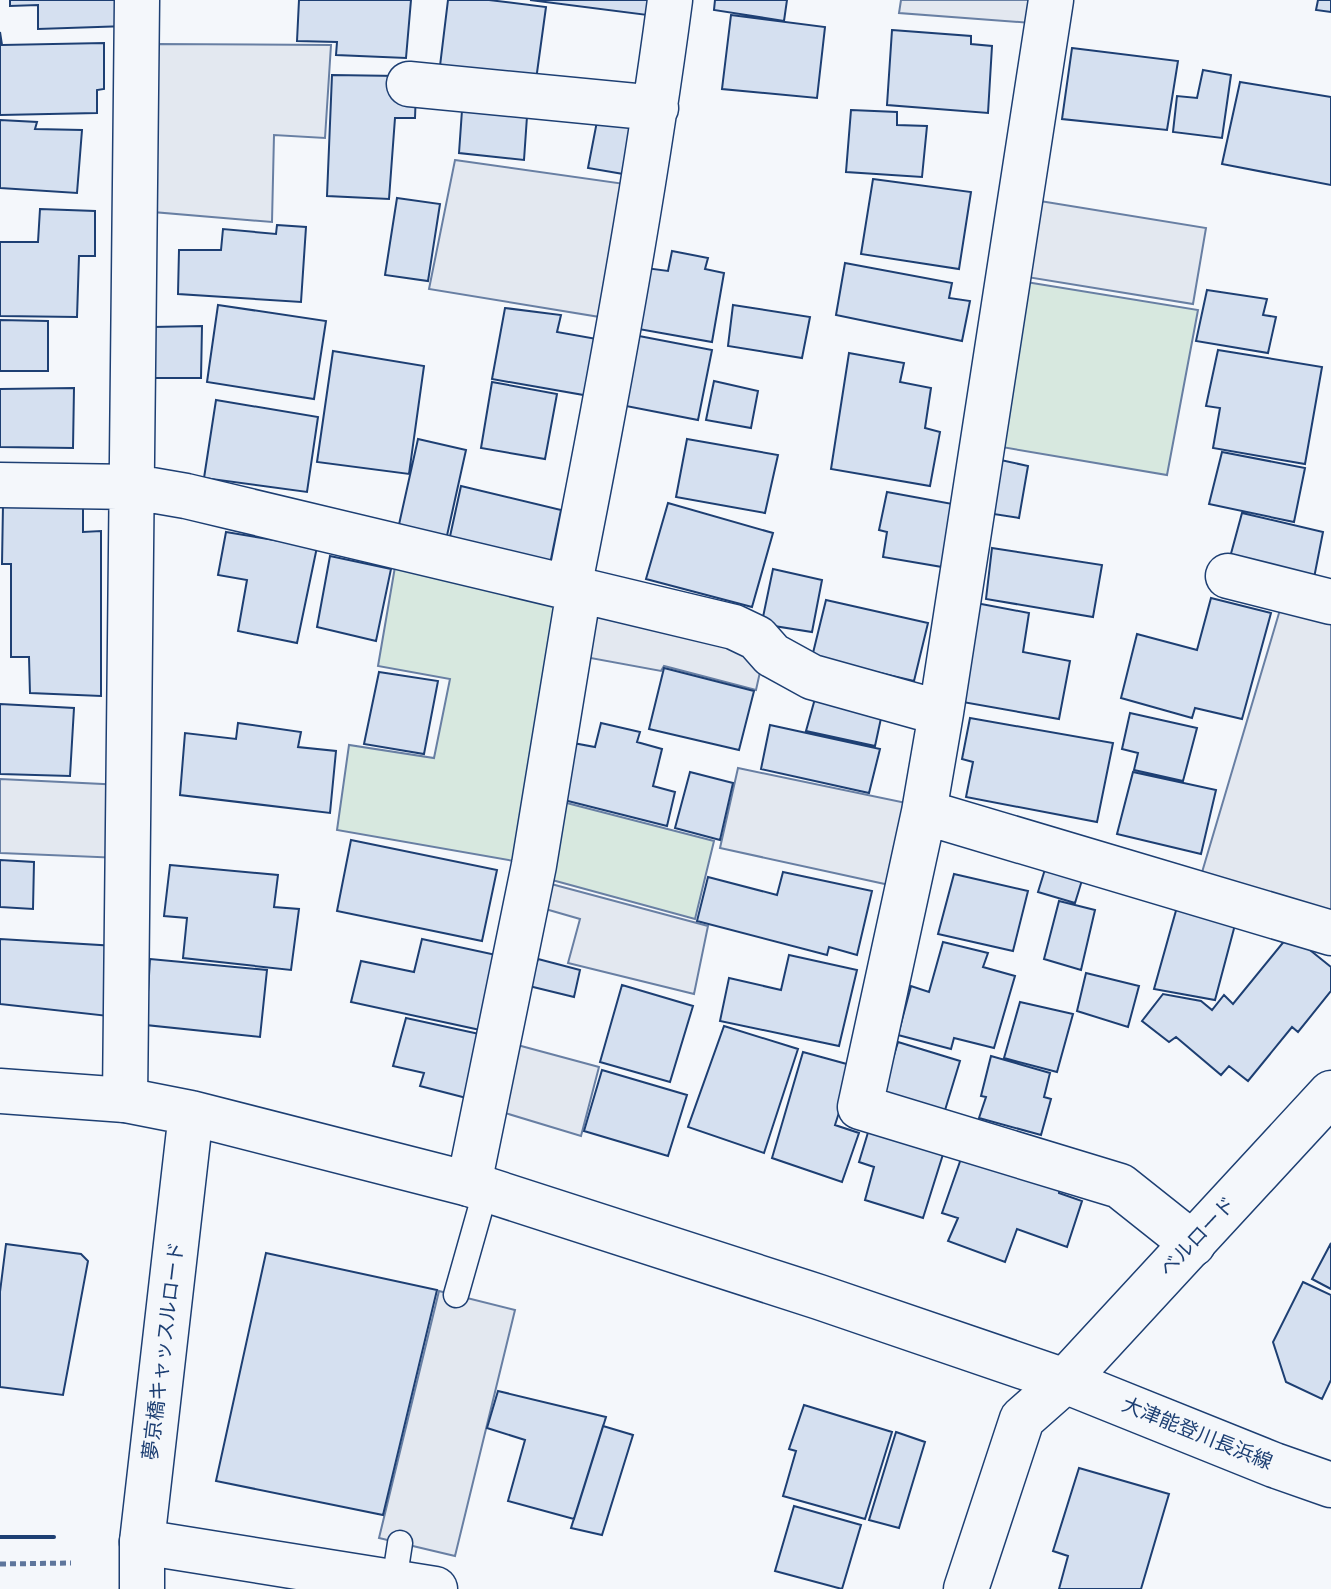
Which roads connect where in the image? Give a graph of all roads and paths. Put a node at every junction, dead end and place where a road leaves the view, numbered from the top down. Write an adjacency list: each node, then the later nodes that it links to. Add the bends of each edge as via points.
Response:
1 (137, 0): 7 (street, via 147,86)
2 (670, 0): 5 (street)
3 (1051, 0): 11 (street)
4 (409, 84): 5 (street)
5 (656, 108): 9 (street)
6 (0, 485): 7 (street)
7 (134, 487): 9 (street); 16 (street)
8 (1228, 576): 10 (street)
9 (574, 589): 11 (street, via 734,627 812,677); 18 (street, via 531,880)
10 (1329, 593)
11 (941, 713): 12 (street)
12 (924, 812): 13 (street); 19 (street, via 860,1107 1120,1186)
13 (1331, 933)
14 (0, 1091): 16 (street, 大津能登川長浜線)
15 (1331, 1093): 19 (street, ベルロード)
16 (125, 1100): 17 (street, 大津能登川長浜線)
17 (191, 1113): 18 (street, 大津能登川長浜線); 23 (street, 夢京橋キャッスルロード)
18 (477, 1186): 20 (lane); 21 (street, 大津能登川長浜線)
19 (1193, 1244): 21 (street, ベルロード)
20 (456, 1295)
21 (1065, 1381): 22 (street, 大津能登川長浜線); 28 (street, ベルロード, via 1022,1419)
22 (1331, 1485)
23 (142, 1542): 26 (street); 27 (street, 夢京橋キャッスルロード)
24 (71, 1563): 25 (path)
25 (0, 1564)
26 (410, 1572)
27 (142, 1589)
28 (966, 1589)

